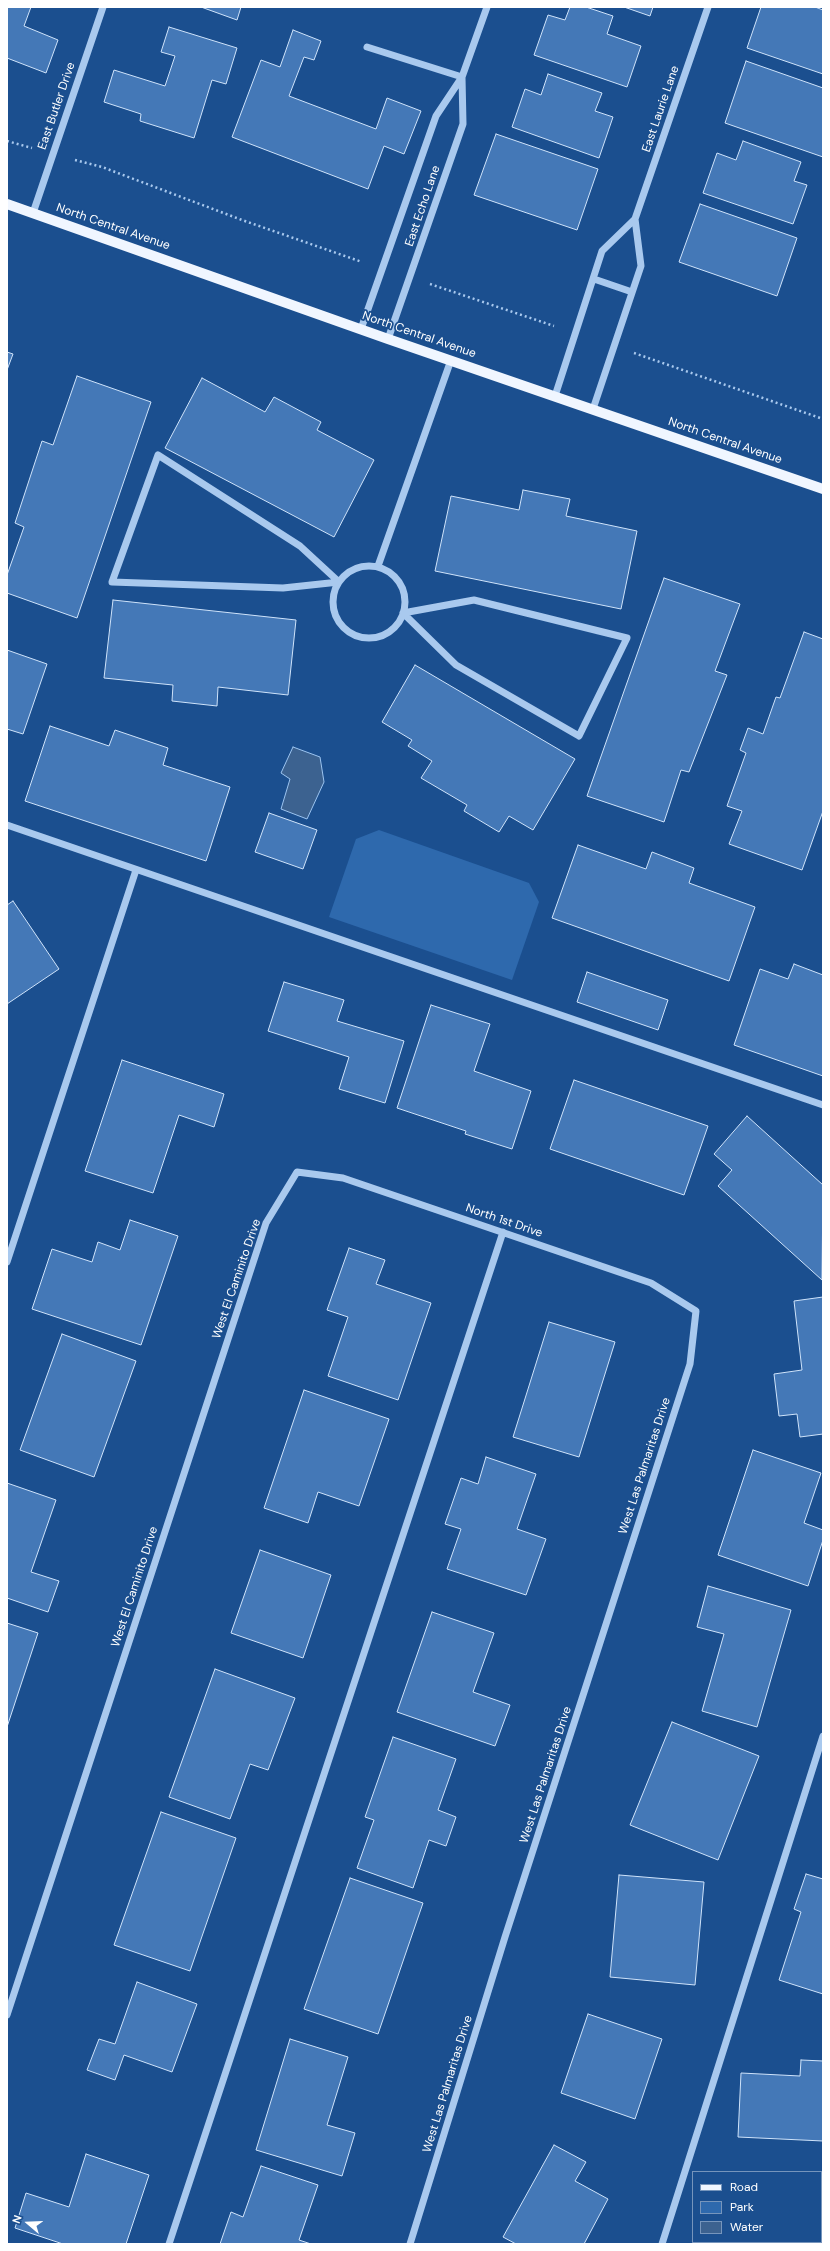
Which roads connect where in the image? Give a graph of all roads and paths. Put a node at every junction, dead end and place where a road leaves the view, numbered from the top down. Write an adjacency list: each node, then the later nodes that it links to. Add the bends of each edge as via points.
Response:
1 (102, 7): 7 (street, East Butler Drive)
2 (486, 7): 5 (street, East Echo Lane)
3 (708, 7): 8 (street, East Laurie Lane)
4 (367, 47): 5 (street)
5 (462, 77): 11 (street, East Echo Lane, via 436,116); 12 (street, East Echo Lane, via 463,124)
6 (7, 204): 7 (main road, North Central Avenue)
7 (33, 213): 11 (main road, North Central Avenue)
8 (635, 219): 9 (street, East Laurie Lane, via 602,251); 10 (street, East Laurie Lane, via 642,266)
9 (594, 279): 10 (street); 14 (street, East Laurie Lane)
10 (632, 292): 15 (street, East Laurie Lane)
11 (362, 329): 12 (main road, North Central Avenue)
12 (388, 339): 13 (main road, North Central Avenue)
13 (451, 360): 14 (main road, North Central Avenue); 17 (street)
14 (555, 396): 15 (main road, North Central Avenue)
15 (593, 409): 16 (main road, North Central Avenue)
16 (823, 489)
17 (378, 566): 18 (street, via 356,568); 19 (street, via 387,570 400,584 404,599)
18 (339, 582): 18 (street, via 300,546 158,455 112,582 283,588); 19 (street, via 334,592 335,614 348,631 358,636 369,638 390,631)
19 (403, 613): 19 (street, via 456,665 579,736 627,638 474,600)
20 (7, 826): 21 (street)
21 (136, 870): 22 (street); 25 (street)
22 (823, 1105)
23 (297, 1172): 24 (street, North 1st Drive, via 343,1178); 28 (street, West El Caminito Drive, via 266,1223)
24 (503, 1232): 26 (street, North 1st Drive, via 651,1283); 29 (street)
25 (7, 1262)
26 (696, 1311): 30 (street, West Las Palmaritas Drive, via 690,1364 505,1937)
27 (823, 1736): 31 (street)
28 (7, 2015)
29 (169, 2244)
30 (410, 2244)
31 (662, 2244)

